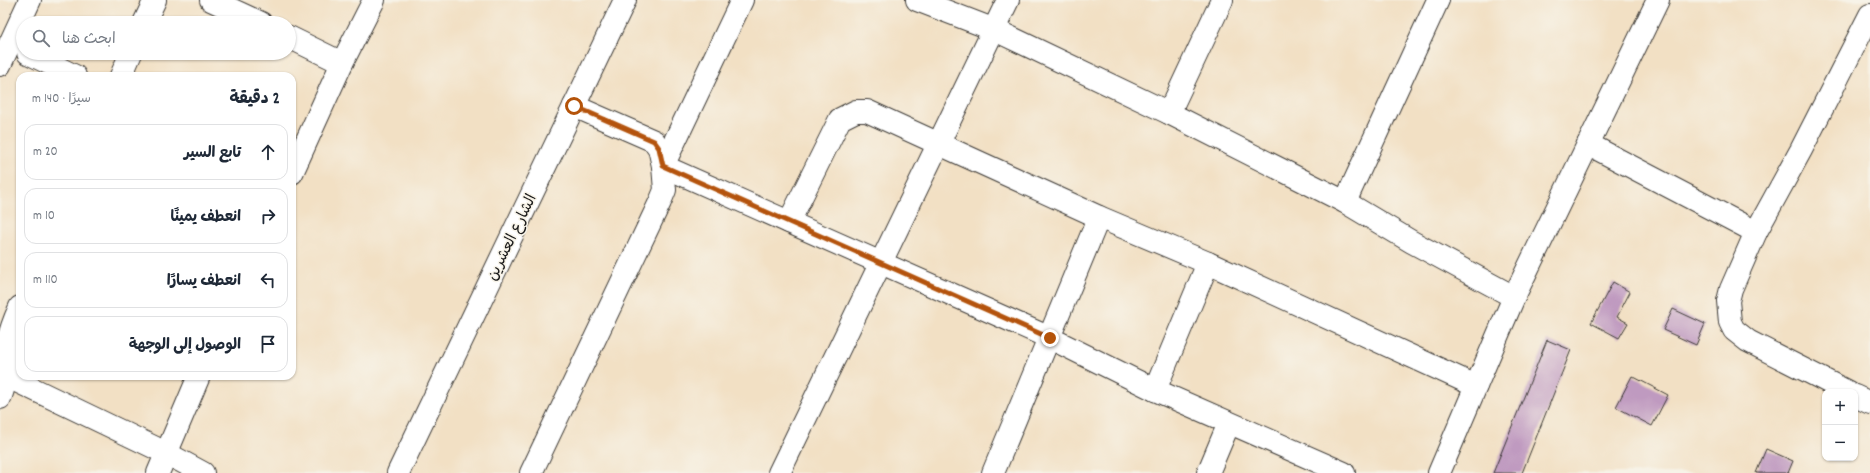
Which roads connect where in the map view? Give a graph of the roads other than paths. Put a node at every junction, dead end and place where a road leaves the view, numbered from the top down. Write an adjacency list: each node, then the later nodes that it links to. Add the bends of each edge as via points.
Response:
1 (30, 0): 14 (street)
2 (154, 0): 15 (street)
3 (211, 0): 12 (street)
4 (374, 0): 22 (street)
5 (625, 0): 26 (street, الشارع العشرين)
6 (742, 0): 31 (street)
7 (918, 0): 17 (street)
8 (1008, 0): 17 (street)
9 (1222, 0): 27 (street)
10 (1438, 0): 32 (street)
11 (1658, 0): 28 (street)
12 (244, 7): 16 (street)
13 (1870, 15): 35 (street)
14 (27, 16)
15 (147, 16)
16 (254, 16)
17 (994, 30): 27 (street); 29 (street)
18 (296, 40): 22 (street)
19 (16, 52): 23 (street)
20 (42, 60): 24 (street)
21 (128, 60): 25 (street)
22 (342, 63): 30 (street)
23 (0, 65)
24 (67, 72)
25 (123, 72)
26 (574, 106): 31 (street, via 654,141 659,148); 53 (street, الشارع العشرين)
27 (1169, 113): 32 (street)
28 (1588, 144): 35 (street); 38 (street)
29 (939, 145): 33 (street); 34 (street, via 867,111 847,114 836,125); 36 (street)
30 (296, 164)
31 (663, 166): 34 (street); 54 (street, via 665,190 660,202)
32 (1345, 202): 38 (street, via 1412,242)
33 (1099, 217): 37 (street); 40 (street)
34 (789, 222): 36 (street)
35 (1756, 232): 44 (street, via 1731,289 1728,312 1734,330 1748,341)
36 (881, 263): 40 (street); 55 (street)
37 (1208, 263): 43 (street); 45 (street)
38 (1514, 297): 43 (street)
39 (16, 316): 41 (street, via 12,324)
40 (1050, 338): 45 (street); 56 (street)
41 (3, 374): 47 (street); 50 (street)
42 (197, 380): 50 (street)
43 (1476, 386): 59 (street)
44 (1842, 389)
45 (1155, 390): 49 (street)
46 (1858, 397): 48 (street)
47 (0, 398)
48 (1870, 403)
49 (1229, 423): 57 (street); 58 (street)
50 (166, 453): 51 (street); 52 (street)
51 (158, 473)
52 (203, 473)
53 (398, 473)
54 (531, 473)
55 (779, 473)
56 (993, 473)
57 (1208, 473)
58 (1344, 473)
59 (1439, 473)

